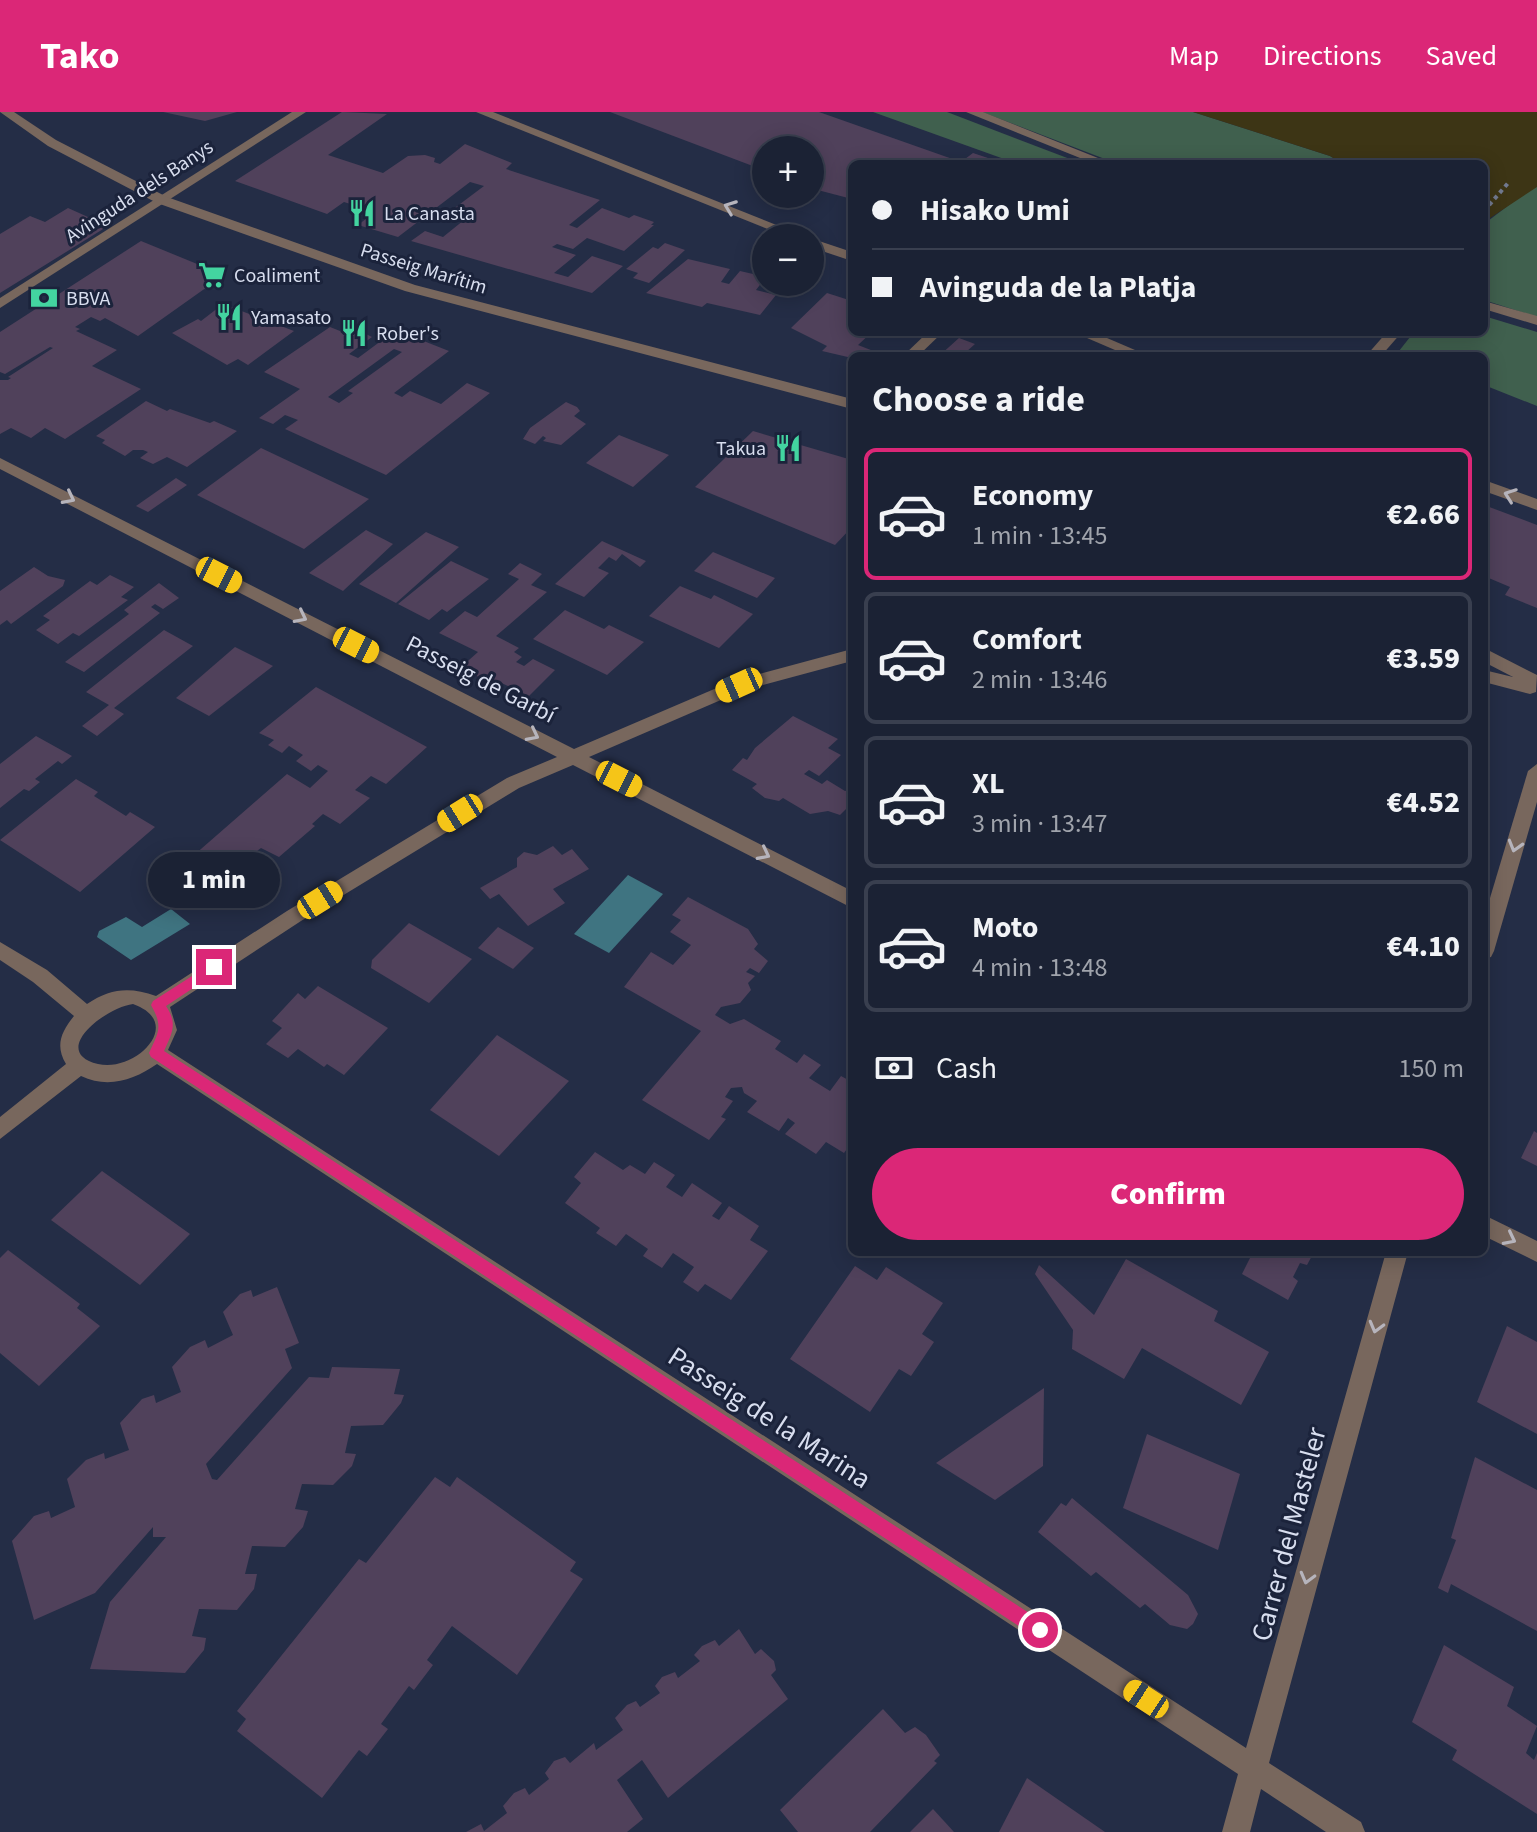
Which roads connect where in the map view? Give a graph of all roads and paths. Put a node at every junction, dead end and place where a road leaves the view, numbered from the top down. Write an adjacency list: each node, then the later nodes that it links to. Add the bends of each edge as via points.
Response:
1 (6, 112): 7 (street, Passeig Marítim, via 52,143)
2 (300, 112): 7 (street, Avinguda dels Banys)
3 (482, 112): 9 (street, one-way to 3)
4 (972, 112): 5 (street)
5 (1097, 160)
6 (1509, 182): 8 (path)
7 (162, 200): 12 (street, Avinguda dels Banys); 21 (street, Passeig Marítim, via 410,288)
8 (1488, 206)
9 (767, 224)
10 (824, 247): 11 (street)
11 (848, 256)
12 (0, 304)
13 (1488, 306): 14 (street)
14 (1537, 321)
15 (932, 336): 18 (street)
16 (1090, 336): 19 (street)
17 (1391, 336): 20 (street)
18 (914, 352)
19 (1132, 352)
20 (1377, 352)
21 (848, 403)
22 (0, 463): 30 (street, Passeig de Garbí, one-way to 30)
23 (1488, 487): 24 (street, one-way to 23)
24 (1537, 505)
25 (848, 656): 30 (street, via 739,685)
26 (1488, 656): 28 (street)
27 (1488, 677): 29 (street)
28 (1537, 683)
29 (1537, 690)
30 (575, 757): 32 (street, Passeig de Garbí, one-way to 32); 35 (street, via 478,802)
31 (1537, 771): 33 (street, one-way to 33)
32 (848, 898)
33 (1488, 937)
34 (0, 950): 36 (street)
35 (158, 1005): 36 (street, via 127,996 105,1001); 37 (street, via 167,1030)
36 (85, 1014): 38 (street, via 71,1037)
37 (156, 1053): 38 (street, via 122,1073 99,1073); 43 (street, Passeig de la Marina)
38 (80, 1065): 39 (street)
39 (0, 1130)
40 (1488, 1227): 41 (street, one-way to 41)
41 (1537, 1252)
42 (1396, 1256): 43 (street, Carrer del Masteler, one-way to 43)
43 (1254, 1769): 44 (street, Carrer del Masteler); 45 (street, Passeig de la Marina)
44 (1236, 1832)
45 (1351, 1832)

